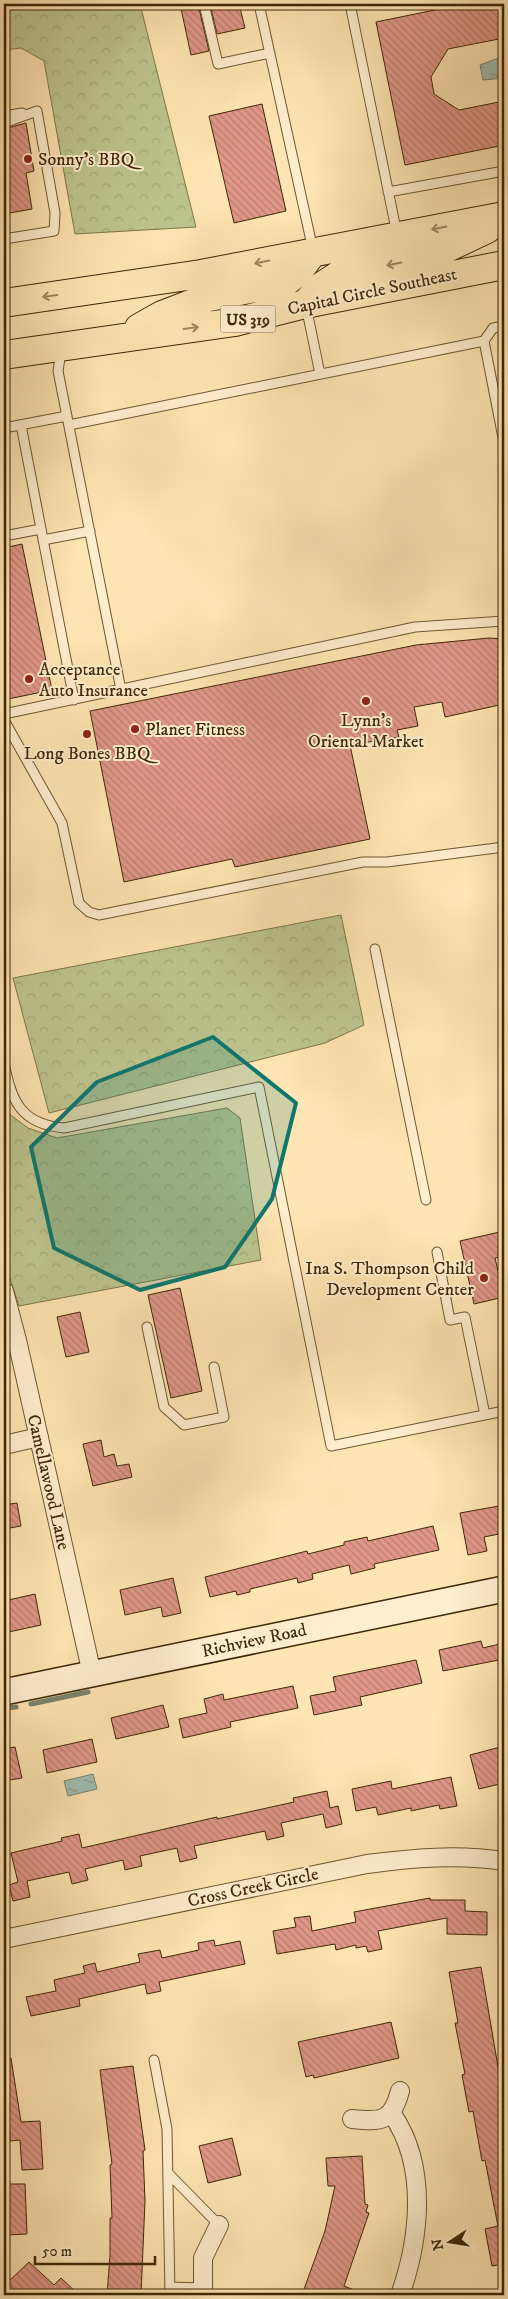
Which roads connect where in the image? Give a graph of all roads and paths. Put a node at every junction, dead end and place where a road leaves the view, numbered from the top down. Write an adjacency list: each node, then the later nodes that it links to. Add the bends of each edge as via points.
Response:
1 (204, 4): 4 (lane, via 218,64)
2 (259, 4): 4 (lane)
3 (350, 4): 9 (lane)
4 (270, 53): 14 (lane)
5 (37, 111): 6 (lane); 7 (lane); 13 (lane, via 55,213 54,231)
6 (4, 116)
7 (4, 123)
8 (504, 171): 9 (lane)
9 (388, 192): 12 (lane)
10 (504, 216): 12 (main road, one-way to 12)
11 (504, 221): 17 (main road, one-way to 17, via 428,257 339,275 322,286)
12 (397, 236): 14 (main road)
13 (4, 239)
14 (314, 252): 16 (main road, one-way to 16, via 201,274); 19 (main road, via 285,282 209,297 162,315)
15 (504, 264): 17 (main road, Capital Circle Southeast / US 319)
16 (4, 303)
17 (305, 304): 19 (main road, Capital Circle Southeast / US 319, one-way to 17, via 235,322); 23 (lane)
18 (504, 326): 20 (lane, via 494,328)
19 (120, 338): 21 (main road, Capital Circle Southeast / US 319)
20 (484, 341): 23 (lane); 27 (lane)
21 (62, 346): 22 (main road, Capital Circle Southeast / US 319); 24 (lane, via 58,366)
22 (4, 355)
23 (320, 374): 24 (lane)
24 (68, 420): 25 (lane); 29 (lane)
25 (21, 425): 26 (lane); 28 (lane)
26 (4, 428)
27 (504, 443)
28 (41, 529): 30 (lane); 31 (lane)
29 (90, 531): 31 (lane); 33 (lane)
30 (4, 536)
31 (43, 540): 34 (lane)
32 (504, 621): 33 (lane, via 416,626)
33 (121, 690): 34 (lane)
34 (74, 700): 35 (lane)
35 (4, 714)
36 (4, 720): 37 (lane, via 62,823 79,903 89,912 99,915 363,862 387,862)
37 (504, 847)
38 (375, 949): 40 (lane)
39 (4, 1063): 46 (lane, via 9,1090 15,1102 25,1114 48,1127 64,1128 260,1086 331,1446)
40 (426, 1200)
41 (437, 1252): 46 (lane, via 450,1320 465,1317)
42 (4, 1291): 47 (street, Camellawood Lane)
43 (147, 1328): 44 (lane, via 164,1407 184,1425 224,1417)
44 (214, 1367)
45 (504, 1411): 46 (lane)
46 (485, 1415)
47 (39, 1437): 48 (street); 50 (street, Camellawood Lane)
48 (4, 1445)
49 (504, 1589): 50 (street, Richview Road)
50 (92, 1674): 51 (street, Richview Road)
51 (4, 1692)
52 (504, 1860): 53 (street, Cross Creek Circle, via 428,1856 366,1864)
53 (4, 1939)
54 (154, 2060): 58 (lane, via 167,2129)
55 (400, 2092): 56 (street)
56 (392, 2114): 57 (street, via 372,2121); 62 (street, via 412,2155 416,2196 415,2238)
57 (352, 2119)
58 (168, 2173): 59 (lane); 60 (lane)
59 (219, 2225): 61 (street, via 203,2258)
60 (170, 2291): 61 (lane)
61 (203, 2292)
62 (400, 2295)

